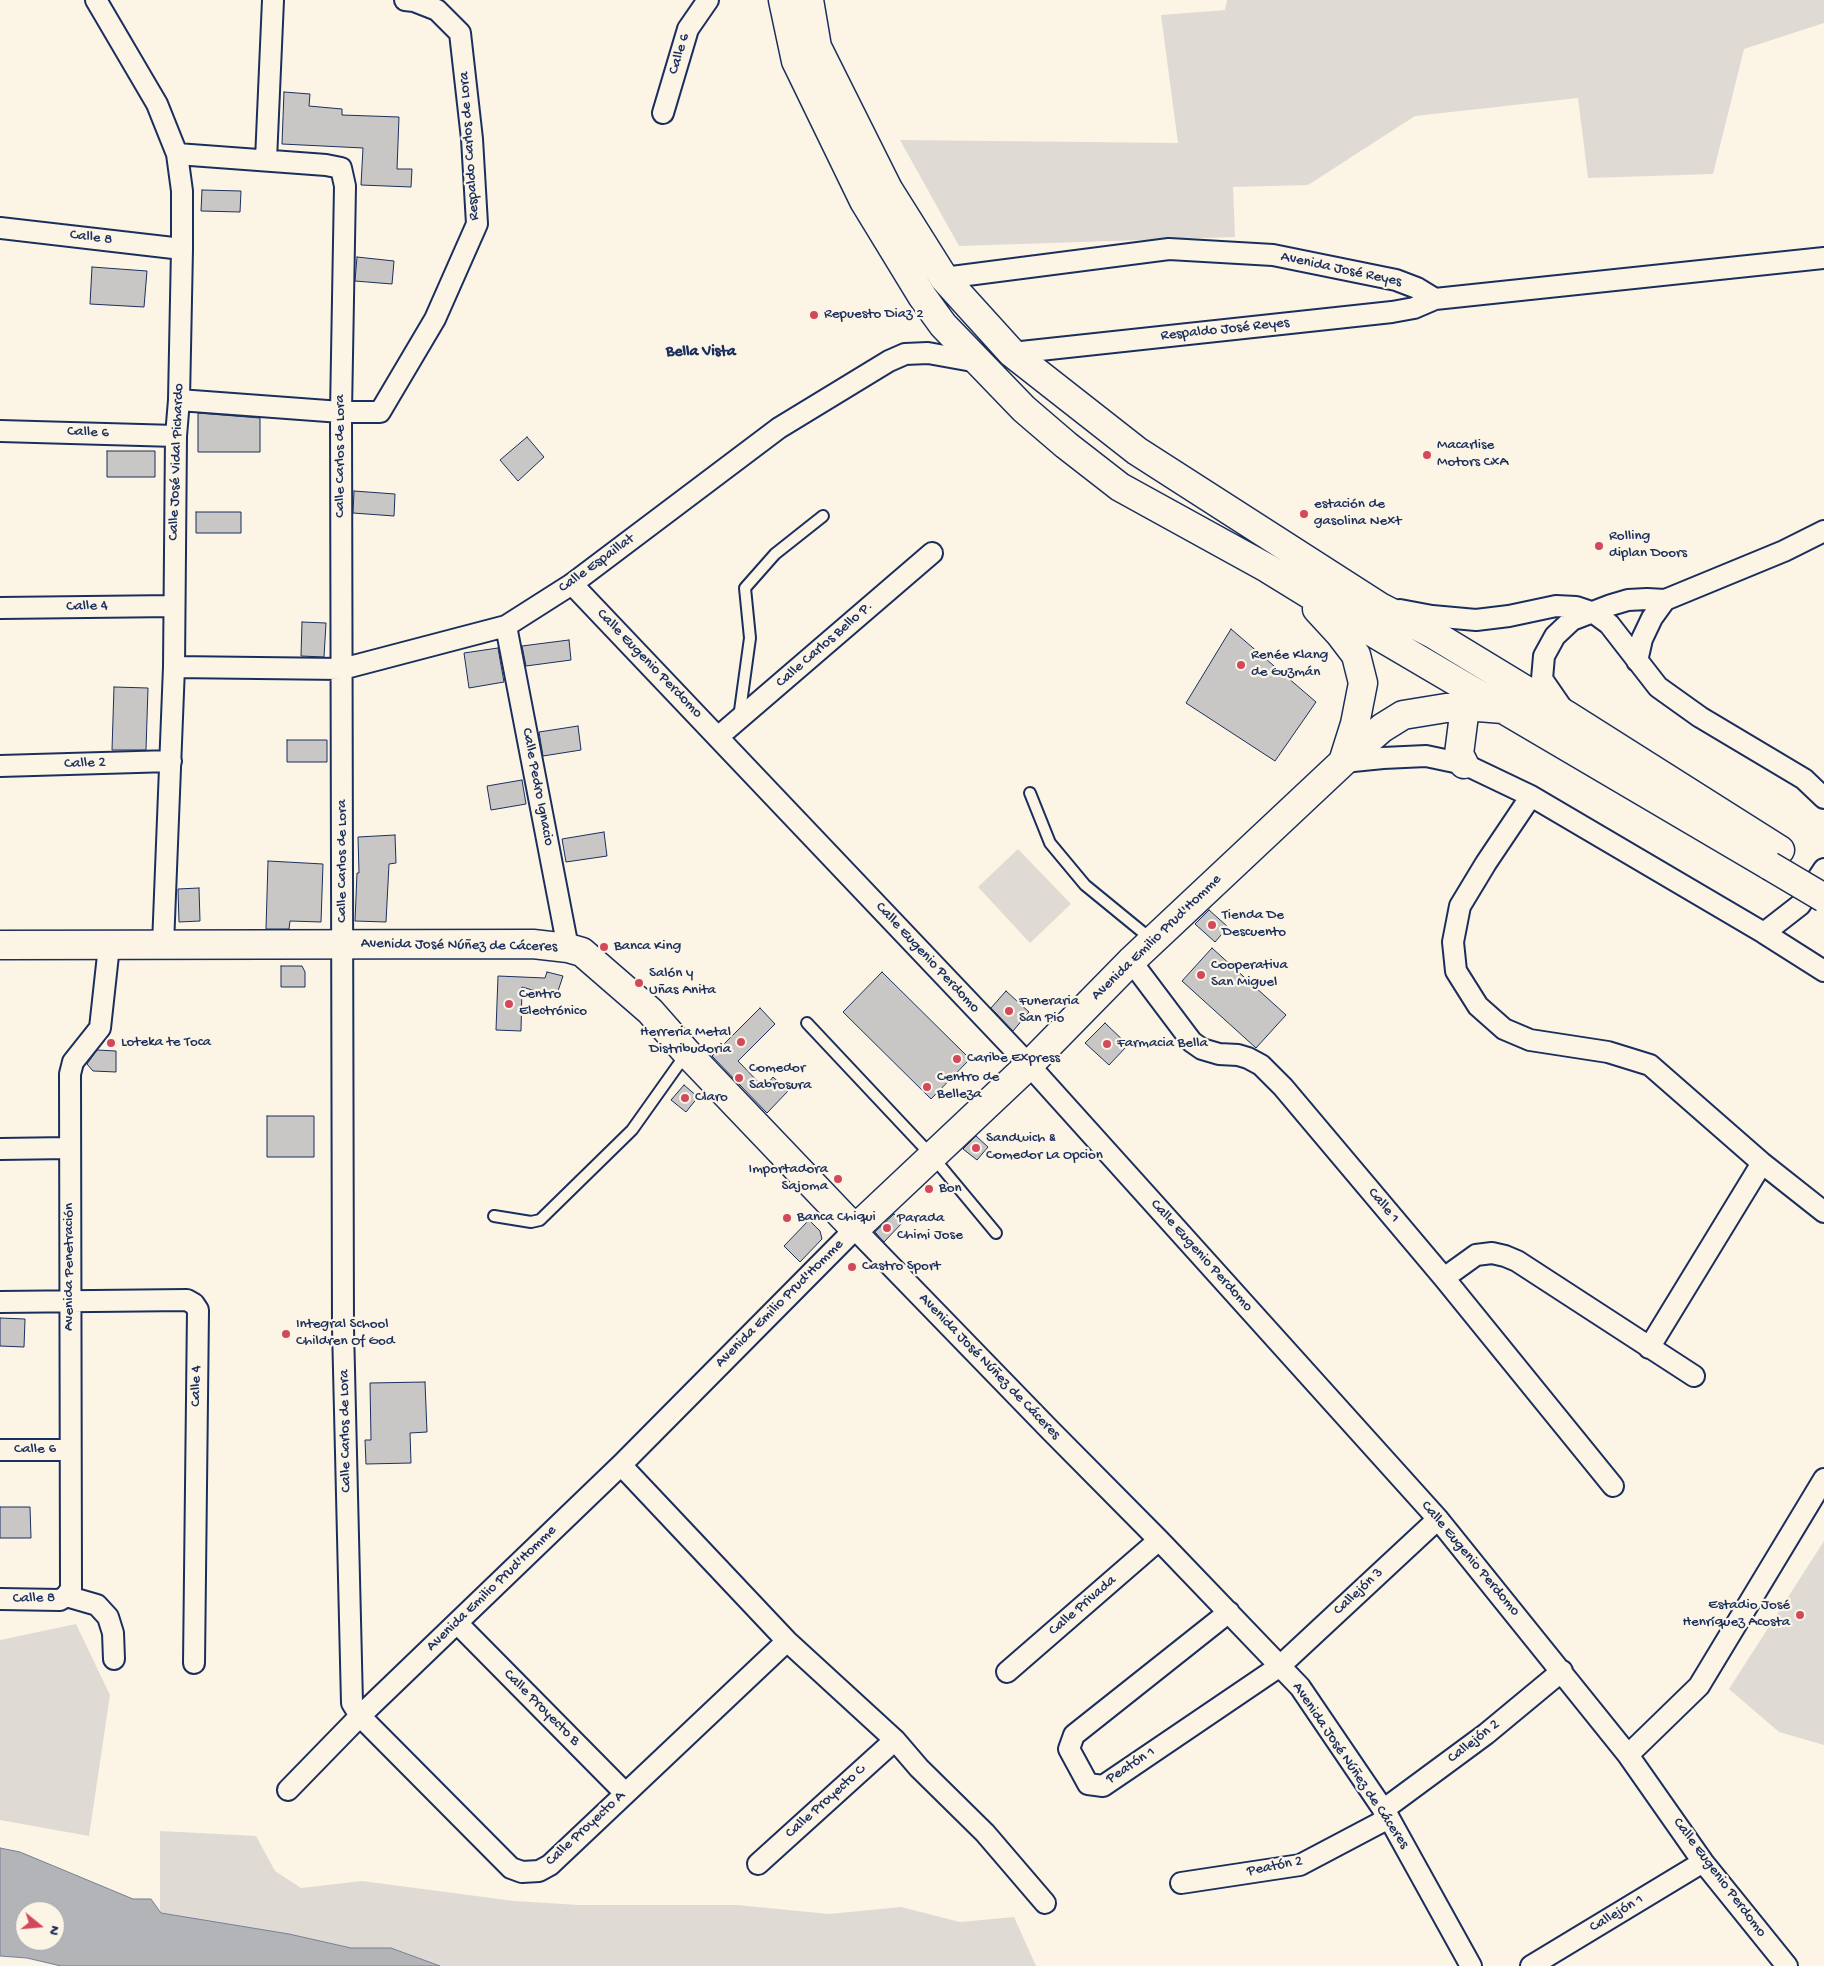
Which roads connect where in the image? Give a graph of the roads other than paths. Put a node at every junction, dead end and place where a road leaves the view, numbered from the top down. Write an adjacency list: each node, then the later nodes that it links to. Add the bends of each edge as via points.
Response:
1 (96, 0): 8 (street, Calle José Vidal Pichardo, via 157,104)
2 (273, 0): 9 (street)
3 (405, 0): 18 (street, Respaldo Carlos de Lora, via 437,10 460,33 472,139 477,224 435,319 380,412)
4 (708, 0): 7 (street, Calle 6, via 688,29)
5 (784, 0): 16 (main road, via 796,61 864,201 922,296 943,325)
6 (809, 0): 13 (main road, via 817,47 888,189)
7 (663, 113)
8 (177, 154): 9 (street, Calle Carlos de Lora); 11 (street, Calle José Vidal Pichardo, via 182,191)
9 (266, 160): 18 (street, Calle Carlos de Lora, via 341,168 345,186)
10 (0, 228): 11 (street, Calle 8)
11 (182, 249): 17 (street, Calle José Vidal Pichardo)
12 (1824, 258): 14 (street)
13 (944, 278): 14 (street, Avenida José Reyes, via 1169,249 1273,255 1396,280); 15 (main road)
14 (1436, 299): 15 (street, Respaldo José Reyes, via 1392,312)
15 (1012, 353): 28 (main road, via 1137,451)
16 (978, 362): 24 (main road, via 1031,415 1120,487); 25 (street, Calle Espaillat, via 928,353 905,354 889,361 780,428)
17 (179, 400): 18 (street); 20 (street, Calle José Vidal Pichardo)
18 (341, 412): 34 (street, Calle Carlos de Lora)
19 (0, 431): 20 (street, Calle 6)
20 (176, 436): 27 (street, Calle José Vidal Pichardo)
21 (823, 516): 38 (lane, via 775,554 745,588 750,638)
22 (1824, 531): 26 (street, via 1784,551)
23 (932, 553): 38 (street, Calle Carlos Bello P.)
24 (1267, 568): 36 (main road); 41 (main road, Avenida Emilio Prud'Homme, via 1319,611 1356,655 1364,683)
25 (572, 584): 31 (street, Calle Espaillat); 39 (street, Calle Eugenio Perdomo)
26 (1664, 600): 30 (street, via 1628,600); 32 (street, via 1642,639)
27 (174, 606): 29 (street, Calle 4); 33 (street, Calle José Vidal Pichardo)
28 (1380, 607): 30 (street, via 1476,620 1556,606 1576,607); 37 (main road, via 1433,634)
29 (0, 608)
30 (1594, 613): 32 (street, via 1609,624); 37 (street, via 1572,620 1555,636 1544,656 1542,679)
31 (506, 626): 34 (street, Calle Espaillat); 57 (street, Calle Pedro Ignacio)
32 (1637, 661): 46 (street, via 1658,687 1700,717 1804,779)
33 (174, 667): 34 (street, Calle Espaillat); 40 (street, Calle José Vidal Pichardo)
34 (342, 669): 55 (street, Calle Carlos de Lora)
35 (1465, 707): 36 (main road, Avenida Emilio Prud'Homme); 41 (main road, Avenida Emilio Prud'Homme, via 1403,715 1382,728); 42 (main road, via 1459,754)
36 (1503, 709): 47 (main road)
37 (1568, 716): 47 (main road)
38 (738, 719): 39 (street, Calle Carlos Bello P.)
39 (718, 737): 62 (street, Calle Eugenio Perdomo)
40 (171, 761): 43 (street, Calle 2); 53 (street, Calle José Vidal Pichardo)
41 (1342, 762): 42 (street, via 1426,756); 52 (main road, Avenida Emilio Prud'Homme)
42 (1464, 764): 45 (street)
43 (0, 766)
44 (1030, 793): 52 (lane, via 1050,843 1085,885)
45 (1531, 796): 51 (street); 66 (street, via 1460,906 1453,942 1456,971 1478,1006 1504,1029 1530,1040 1608,1052 1650,1065)
46 (1824, 798)
47 (1775, 858): 49 (main road); 50 (main road, bridge)
48 (1824, 869): 51 (street, via 1800,905)
49 (1824, 876)
50 (1824, 898)
51 (1764, 933): 59 (street)
52 (1153, 940): 58 (main road, Avenida Emilio Prud'Homme)
53 (164, 944): 55 (main road, Avenida José Núñez de Cáceres); 56 (main road, Avenida José Núñez de Cáceres)
54 (0, 945): 56 (main road, Avenida José Núñez de Cáceres)
55 (343, 945): 57 (main road, Avenida José Núñez de Cáceres, via 533,944); 93 (street, Calle Carlos de Lora, via 344,1378 351,1697)
56 (109, 946): 63 (street, Avenida Penetración, via 100,1028 73,1062 70,1074)
57 (568, 948): 61 (main road, Avenida José Núñez de Cáceres, via 582,952 650,1012)
58 (1131, 961): 62 (main road, Avenida Emilio Prud'Homme); 71 (street, Calle 1, via 1192,1042 1219,1054 1248,1058 1261,1065 1283,1087)
59 (1824, 971)
60 (807, 1023): 65 (lane)
61 (687, 1053): 68 (lane, via 632,1130 540,1220 531,1222); 69 (main road, Avenida José Núñez de Cáceres)
62 (1029, 1065): 65 (main road, Avenida Emilio Prud'Homme); 81 (street, Calle Eugenio Perdomo)
63 (69, 1148): 64 (street); 72 (street, Avenida Penetración)
64 (0, 1149)
65 (932, 1156): 69 (main road, Avenida Emilio Prud'Homme); 70 (lane)
66 (1762, 1163): 67 (street); 74 (street)
67 (1824, 1212)
68 (494, 1216)
69 (855, 1229): 78 (street, Avenida Emilio Prud'Homme); 82 (street, Avenida José Núñez de Cáceres)
70 (996, 1233)
71 (1444, 1278): 74 (street, via 1476,1255 1492,1253 1505,1256); 80 (street, Calle 1)
72 (72, 1300): 73 (street, Calle 4); 77 (street, Avenida Penetración); 89 (street, Calle 4, via 187,1300 198,1310)
73 (0, 1302)
74 (1650, 1348): 75 (street)
75 (1694, 1376)
76 (0, 1450): 77 (street, Calle 6)
77 (70, 1450): 83 (street, Avenida Penetración, via 72,1573 71,1589)
78 (621, 1465): 86 (street, Avenida Emilio Prud'Homme); 87 (street)
79 (1824, 1479): 95 (street, via 1699,1686)
80 (1613, 1486)
81 (1438, 1519): 90 (street, Callejón 3); 91 (street, Calle Eugenio Perdomo)
82 (1159, 1540): 85 (street, Avenida José Núñez de Cáceres); 92 (street, Calle Privada)
83 (66, 1596): 84 (street, Calle 8, via 51,1601); 88 (street, via 97,1605 108,1617 113,1633)
84 (0, 1599)
85 (1229, 1612): 90 (street, Avenida José Núñez de Cáceres); 90 (street, Peatón 1, via 1074,1735 1069,1749 1088,1784 1103,1786)
86 (457, 1623): 93 (street, Avenida Emilio Prud'Homme); 97 (street, Calle Proyecto B)
87 (787, 1641): 94 (street); 97 (street, Calle Proyecto A)
88 (114, 1659)
89 (194, 1664)
90 (1280, 1666): 98 (street, Avenida José Núñez de Cáceres, via 1300,1687)
91 (1562, 1671): 95 (street, Calle Eugenio Perdomo); 98 (street, Callejón 2)
92 (1006, 1672)
93 (360, 1716): 96 (street, Avenida Emilio Prud'Homme); 97 (street, Calle Proyecto A, via 511,1868 522,1872 539,1871 550,1865)
94 (895, 1740): 100 (street, Calle Proyecto C); 102 (street, via 985,1833)
95 (1628, 1755): 99 (street, Calle Eugenio Perdomo)
96 (288, 1790)
97 (625, 1793)
98 (1386, 1814): 101 (street, Peatón 2, via 1300,1865); 103 (street, Avenida José Núñez de Cáceres)
99 (1703, 1862): 104 (street, Callejón 1); 105 (street, Calle Eugenio Perdomo)
100 (758, 1864)
101 (1181, 1883)
102 (1046, 1904)
103 (1471, 1966)
104 (1530, 1966)
105 (1787, 1966)

